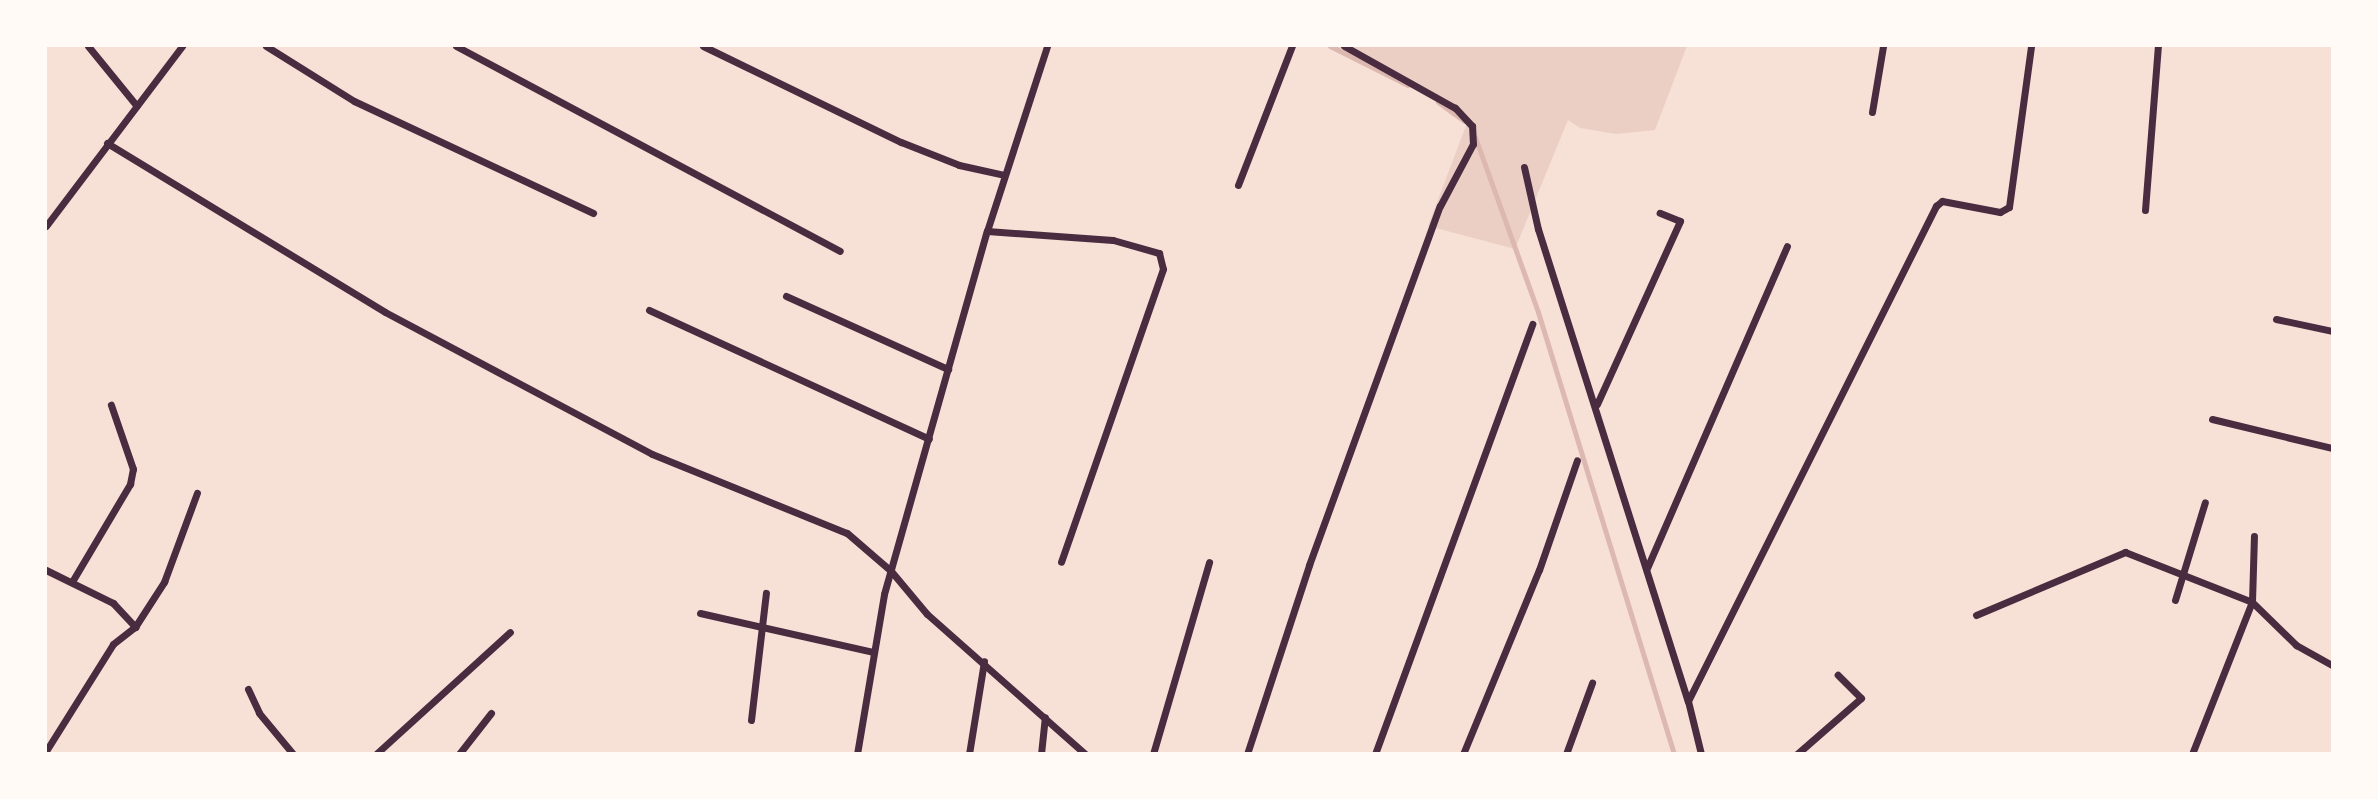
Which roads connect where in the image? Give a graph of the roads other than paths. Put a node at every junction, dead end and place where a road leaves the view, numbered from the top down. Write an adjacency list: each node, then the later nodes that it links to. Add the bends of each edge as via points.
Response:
1 (88, 46): 12 (street)
2 (182, 46): 12 (street)
3 (266, 46): 19 (street, via 366,107)
4 (703, 46): 16 (street, via 901,142 958,165)
5 (1047, 46): 16 (street)
6 (1293, 46): 17 (street)
7 (1344, 46): 74 (street, via 1455,108 1472,126 1473,144 1440,206 1309,565)
8 (1883, 46): 13 (street)
9 (2031, 46): 61 (street, via 2010,204 2000,212 1942,201 1936,206)
10 (2158, 46): 18 (street)
11 (460, 47): 24 (street)
12 (137, 106): 14 (street)
13 (1872, 112)
14 (107, 143): 21 (street); 44 (street, via 385,312 652,454 847,533)
15 (1524, 167): 32 (street, via 1538,229)
16 (1004, 175): 22 (street)
17 (1238, 186)
18 (2145, 210)
19 (593, 213)
20 (1660, 213): 32 (street, via 1680,221)
21 (46, 226)
22 (987, 231): 30 (street); 40 (street, via 1113,240 1159,253 1163,269)
23 (1787, 246): 42 (street)
24 (840, 251)
25 (786, 296): 30 (street)
26 (649, 310): 34 (street)
27 (2276, 319): 29 (street)
28 (1532, 324): 75 (street)
29 (2333, 331)
30 (948, 369): 34 (street)
31 (111, 405): 46 (street, via 133,469 130,484)
32 (1596, 405): 42 (street)
33 (2212, 419): 35 (street)
34 (929, 439): 44 (street)
35 (2333, 448)
36 (1577, 460): 76 (street, via 1539,570)
37 (197, 493): 52 (street, via 164,582)
38 (2205, 502): 45 (street)
39 (2254, 536): 49 (street)
40 (1061, 562)
41 (1209, 562): 73 (street)
42 (1646, 569): 61 (street)
43 (46, 570): 46 (street)
44 (891, 571): 55 (street); 56 (street, via 928,614)
45 (2184, 574): 48 (street); 49 (street); 51 (street, via 2119,552 2105,563)
46 (73, 580): 52 (street, via 113,603)
47 (766, 593): 53 (street)
48 (2175, 600)
49 (2252, 602): 57 (street, via 2296,645); 80 (street)
50 (700, 613): 53 (street)
51 (1976, 615)
52 (135, 627): 65 (street, via 113,644)
53 (765, 629): 55 (street); 64 (street)
54 (510, 632): 67 (street)
55 (873, 652): 69 (street)
56 (984, 661): 63 (street); 70 (street)
57 (2333, 665)
58 (1838, 675): 79 (street, via 1861,698)
59 (1592, 683): 77 (street)
60 (248, 689): 66 (street, via 259,713)
61 (1688, 701): 78 (street)
62 (491, 713): 68 (street)
63 (1045, 717): 71 (street); 72 (street)
64 (751, 720)
65 (46, 751)
66 (293, 754)
67 (376, 754)
68 (459, 754)
69 (857, 754)
70 (969, 754)
71 (1041, 754)
72 (1085, 754)
73 (1153, 754)
74 (1247, 754)
75 (1375, 754)
76 (1463, 754)
77 (1566, 754)
78 (1701, 754)
79 (1797, 754)
80 (2192, 754)

